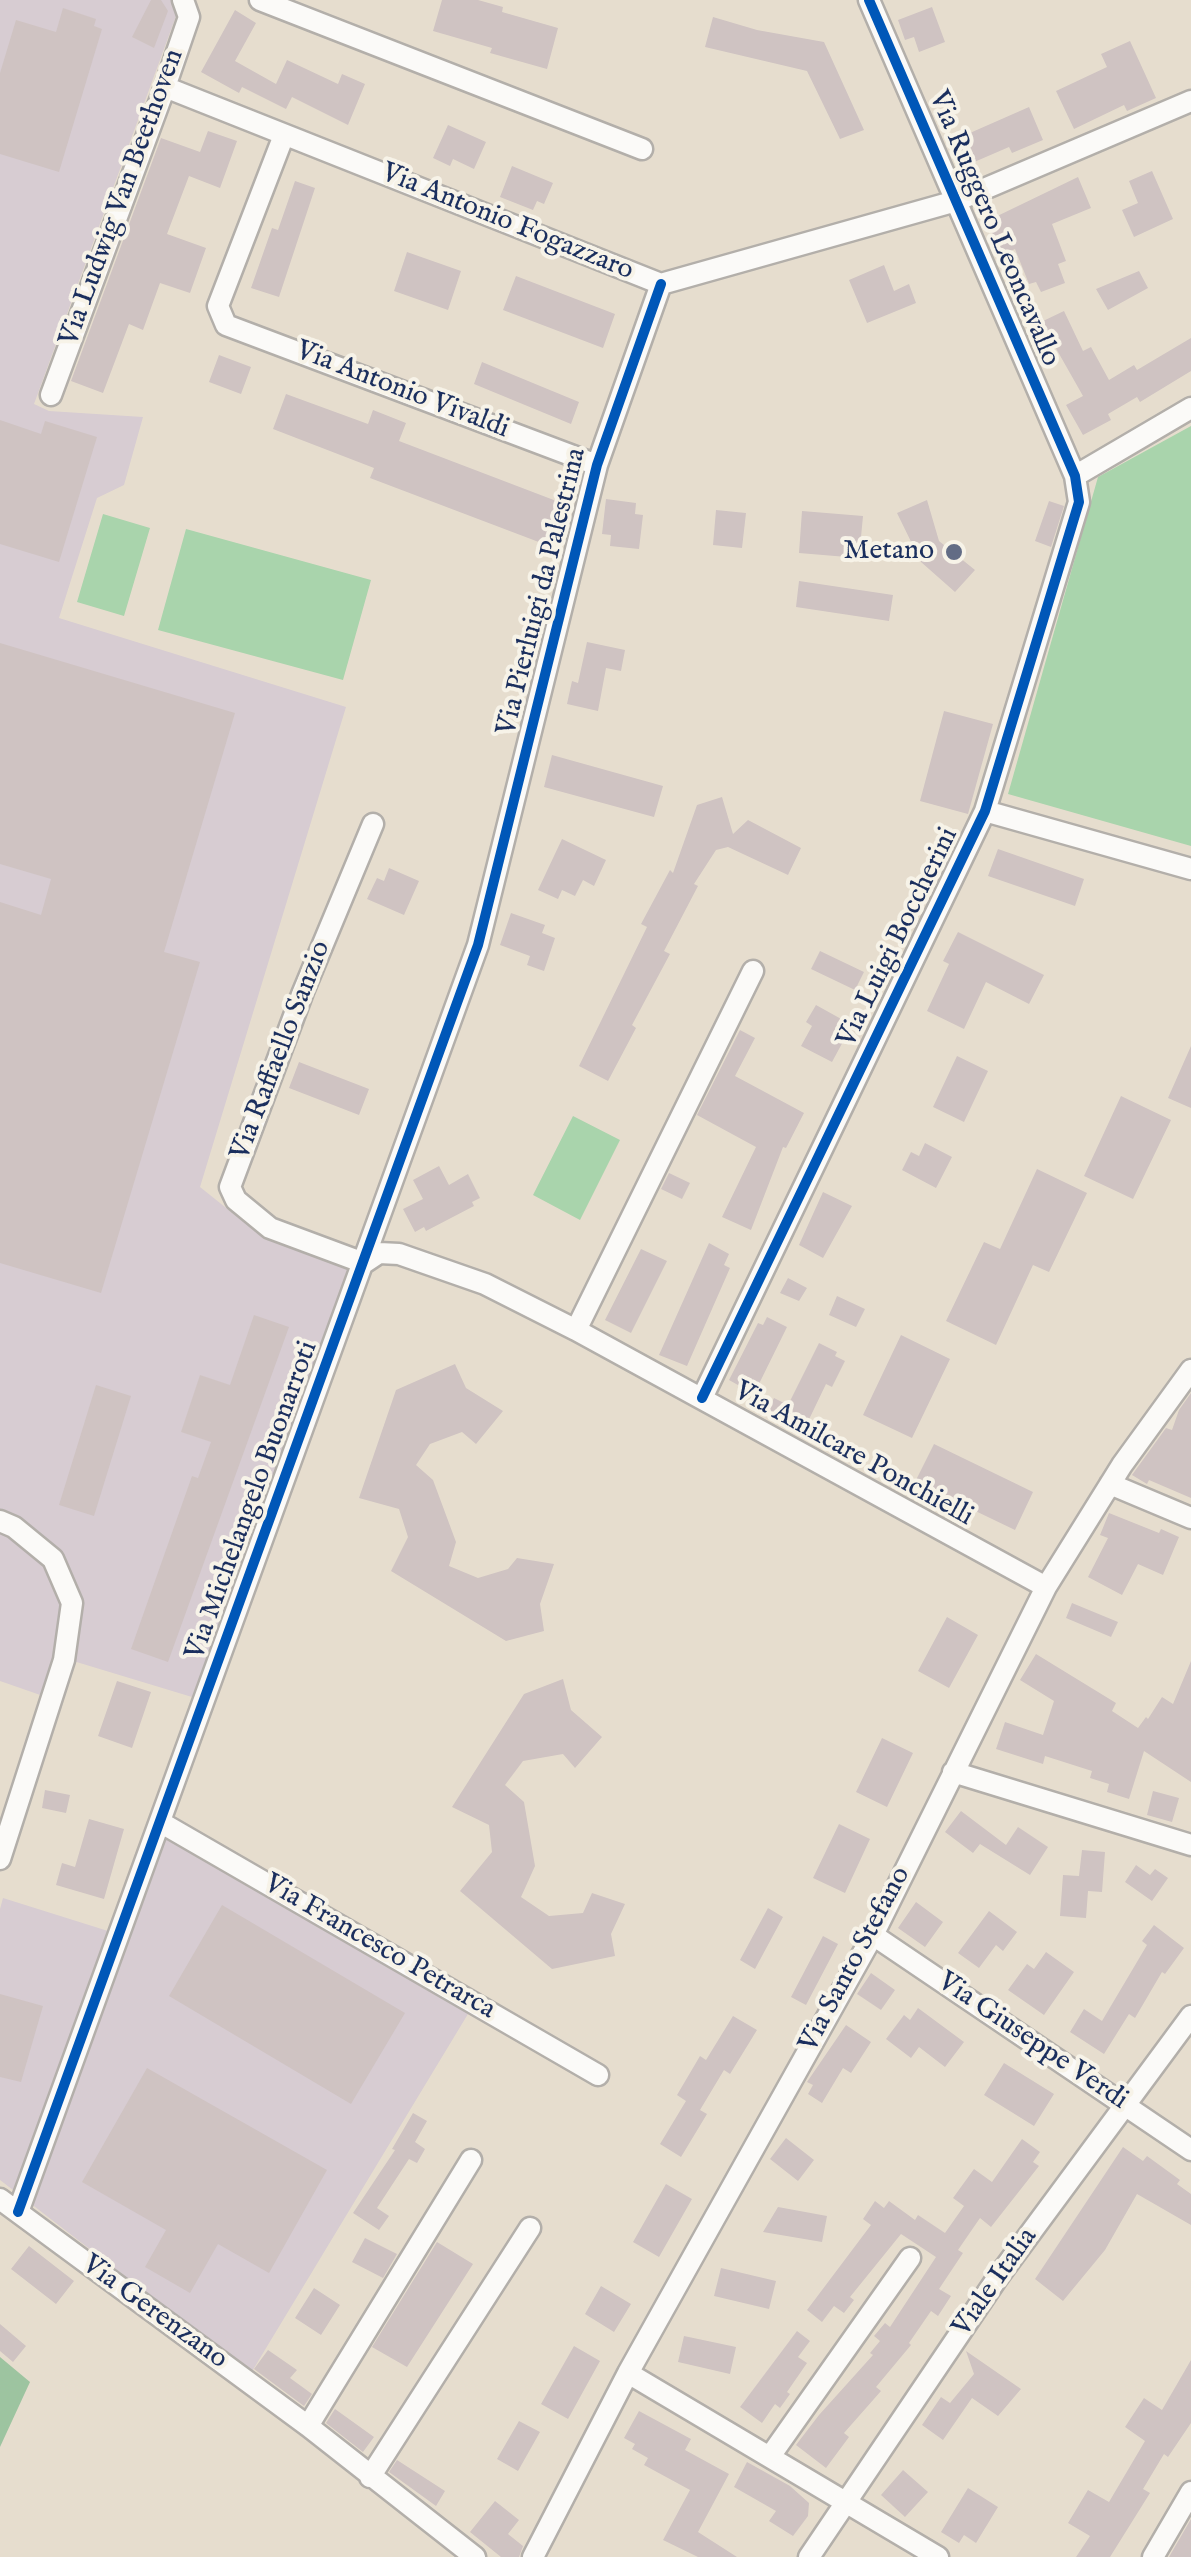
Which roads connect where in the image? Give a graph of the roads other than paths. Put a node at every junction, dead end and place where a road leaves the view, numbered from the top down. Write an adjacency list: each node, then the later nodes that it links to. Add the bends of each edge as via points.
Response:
1 (183, 0): 4 (street, Via Ludwig Van Beethoven, via 188,17)
2 (260, 0): 7 (street)
3 (869, 0): 8 (street, Via Ruggero Leoncavallo)
4 (165, 87): 6 (street, Via Antonio Fogazzaro); 10 (street, Via Ludwig Van Beethoven)
5 (1191, 102): 8 (street, Via Antonio Fogazzaro)
6 (284, 135): 9 (street, Via Antonio Fogazzaro); 12 (street, Via Antonio Vivaldi, via 218,306 226,324)
7 (642, 148)
8 (956, 201): 9 (street, Via Antonio Fogazzaro); 13 (street, Via Ruggero Leoncavallo)
9 (661, 284): 12 (street, Via Pierluigi da Palestrina)
10 (51, 395)
11 (1191, 408): 13 (street)
12 (597, 466): 14 (street, Via Pierluigi da Palestrina)
13 (1075, 476): 15 (street, Via Luigi Boccherini, via 1079,502 1072,530)
14 (514, 800): 19 (street, Via Michelangelo Buonarroti, via 478,945)
15 (986, 811): 17 (street); 22 (street, Via Luigi Boccherini)
16 (374, 824): 19 (street, Via Raffaello Sanzio, via 230,1187 270,1228)
17 (1191, 869)
18 (754, 971): 20 (street)
19 (364, 1264): 20 (street, Via Amilcare Ponchielli, via 379,1254 400,1254 485,1284); 28 (street, Via Michelangelo Buonarroti)
20 (576, 1330): 22 (street, Via Amilcare Ponchielli)
21 (1191, 1370): 23 (street, Via Santo Stefano)
22 (702, 1398): 26 (street, Via Amilcare Ponchielli)
23 (1110, 1484): 24 (street); 26 (street, Via Santo Stefano)
24 (1191, 1518)
25 (0, 1522): 30 (street, via 53,1559 72,1603 64,1660)
26 (1046, 1587): 27 (street, Via Santo Stefano)
27 (953, 1772): 29 (street); 31 (street, Via Santo Stefano)
28 (160, 1822): 33 (street, Via Francesco Petrarca); 38 (street, Via Michelangelo Buonarroti)
29 (1191, 1846)
30 (0, 1859)
31 (873, 1935): 34 (street, Via Giuseppe Verdi); 41 (street, Via Santo Stefano)
32 (1191, 2016): 34 (street, Viale Italia)
33 (598, 2075)
34 (1125, 2104): 35 (street, Via Giuseppe Verdi); 46 (street, Viale Italia)
35 (1191, 2150)
36 (471, 2160): 42 (street)
37 (0, 2198): 38 (street, Via Gerenzano)
38 (18, 2212): 42 (street, Via Gerenzano)
39 (530, 2228): 44 (street)
40 (910, 2258): 43 (street)
41 (628, 2373): 43 (street); 48 (street, Via Santo Stefano)
42 (308, 2426): 44 (street, Via Gerenzano)
43 (771, 2455): 46 (street)
44 (370, 2477): 47 (street, Via Gerenzano)
45 (1191, 2492): 51 (street)
46 (845, 2503): 49 (street, Viale Italia); 50 (street)
47 (475, 2557)
48 (533, 2557)
49 (809, 2557)
50 (938, 2557)
51 (1154, 2557)

